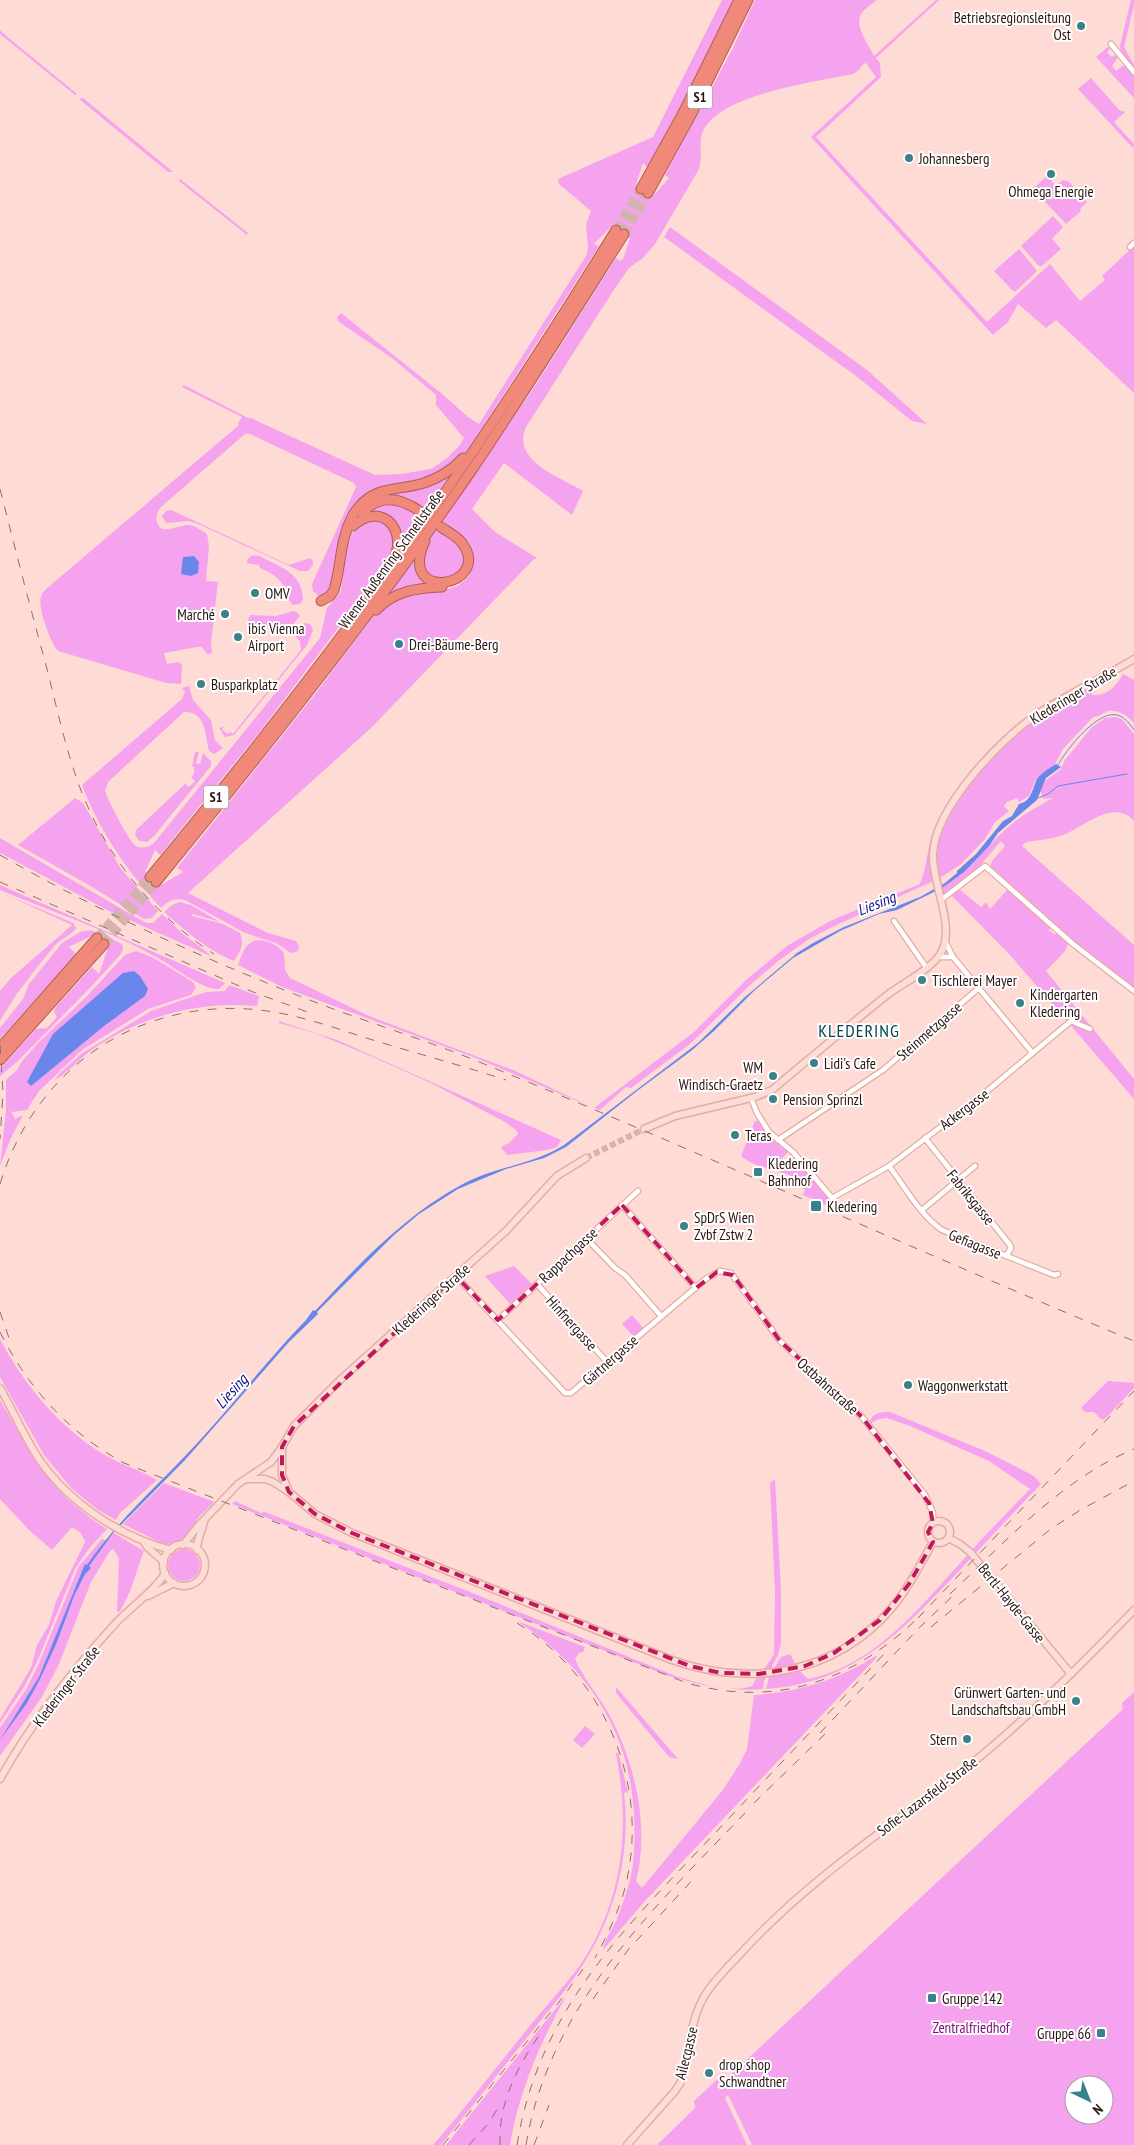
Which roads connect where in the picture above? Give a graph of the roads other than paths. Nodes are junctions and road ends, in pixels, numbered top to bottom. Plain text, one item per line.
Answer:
1 (739, 0) edge
2 (748, 0) edge
3 (1111, 44) dead end
4 (1134, 72) edge
5 (479, 442) junction
6 (467, 477) junction
7 (421, 511) dead end
8 (352, 525) junction
9 (392, 567) junction
10 (323, 605) dead end
11 (362, 622) junction
12 (1134, 658) edge
13 (941, 898) junction
14 (894, 921) dead end
15 (945, 941) junction
16 (939, 957) junction
17 (953, 957) junction
18 (926, 967) junction
19 (979, 988) junction
20 (1134, 991) edge
21 (1090, 1029) dead end
22 (0, 1048) edge
23 (1032, 1054) junction
24 (0, 1060) edge
25 (751, 1098) junction
26 (644, 1129) tunnel mouth
27 (925, 1138) junction
28 (778, 1140) junction
29 (586, 1158) tunnel mouth
30 (889, 1166) junction
31 (975, 1166) dead end
32 (958, 1181) junction
33 (638, 1191) dead end
34 (622, 1205) junction
35 (922, 1210) junction
36 (586, 1238) junction
37 (1006, 1256) junction
38 (1058, 1274) dead end
39 (456, 1276) junction
40 (707, 1278) joint
41 (537, 1284) junction
42 (696, 1288) junction
43 (661, 1316) junction
44 (498, 1320) junction
45 (607, 1362) junction
46 (0, 1388) edge
47 (282, 1447) junction
48 (271, 1462) junction
49 (264, 1467) junction
50 (282, 1472) junction
51 (248, 1479) junction
52 (265, 1479) junction
53 (273, 1482) junction
54 (290, 1492) junction
55 (205, 1519) junction
56 (933, 1523) junction
57 (948, 1538) junction
58 (144, 1542) junction
59 (933, 1542) junction
60 (184, 1545) junction
61 (170, 1550) junction
62 (197, 1550) junction
63 (164, 1562) junction
64 (165, 1573) junction
65 (174, 1583) junction
66 (141, 1600) junction
67 (1134, 1610) edge
68 (1071, 1674) junction
69 (0, 1779) edge
70 (717, 1980) joint
71 (627, 2145) edge

1 - 2 highway, S1
3 - 4 street
5 - 6 highway, Wiener Außenring Schnellstraße / S1
5 - 8 highway
5 - 9 highway, Wiener Außenring Schnellstraße / S1
6 - 11 highway, Wiener Außenring Schnellstraße / S1
6 - 11 highway
7 - 8 highway
8 - 9 highway
8 - 10 highway
9 - 11 highway, Wiener Außenring Schnellstraße / S1
12 - 13 street, Klederinger Straße
13 - 15 street, Klederinger Straße
13 - 20 street
14 - 18 street
15 - 16 street, Klederinger Straße
15 - 17 street
16 - 17 street
16 - 18 street
17 - 19 street
18 - 25 street
19 - 23 street
19 - 28 street, Steinmetzgasse
21 - 23 street, Ackergasse
22 - 24 highway
23 - 27 street, Ackergasse
25 - 26 street
25 - 28 street
27 - 30 street, Ackergasse
27 - 32 street, Fabriksgasse
28 - 30 street, Ackergasse
29 - 39 street, Klederinger Straße
30 - 35 street, Gefiagasse
31 - 32 street
32 - 35 street
32 - 37 street, Fabriksgasse
33 - 34 street, Rappachgasse
34 - 36 street, Rappachgasse
34 - 42 street
35 - 37 street, Gefiagasse
36 - 41 street, Rappachgasse
36 - 43 street
37 - 38 street, Gefiagasse
39 - 44 street, Gärtnergasse
39 - 47 street, Klederinger Straße
40 - 42 street, Gärtnergasse
40 - 56 street, Ostbahnstraße
41 - 44 street, Rappachgasse
41 - 45 street, Hinfnergasse
42 - 43 street, Gärtnergasse
43 - 45 street, Gärtnergasse
44 - 45 street, Gärtnergasse
46 - 58 street
47 - 48 street, Klederinger Straße
47 - 50 street
48 - 49 street
48 - 50 street
49 - 51 street
49 - 52 street
50 - 53 street
50 - 54 street
51 - 52 street
51 - 55 street
52 - 53 street
53 - 54 street
54 - 59 street
55 - 60 street
55 - 62 street
56 - 57 street
56 - 59 street
57 - 59 street
57 - 68 street, Bertl-Hayde-Gasse
58 - 61 street
58 - 63 street
60 - 61 street
60 - 62 street
61 - 63 street
62 - 65 street
63 - 64 street
64 - 65 street
64 - 66 street, Klederinger Straße
65 - 66 street, Klederinger Straße
66 - 69 street, Klederinger Straße
67 - 68 street, Sofie-Lazarsfeld-Straße
68 - 70 street, Sofie-Lazarsfeld-Straße
70 - 71 street, Ailecgasse

